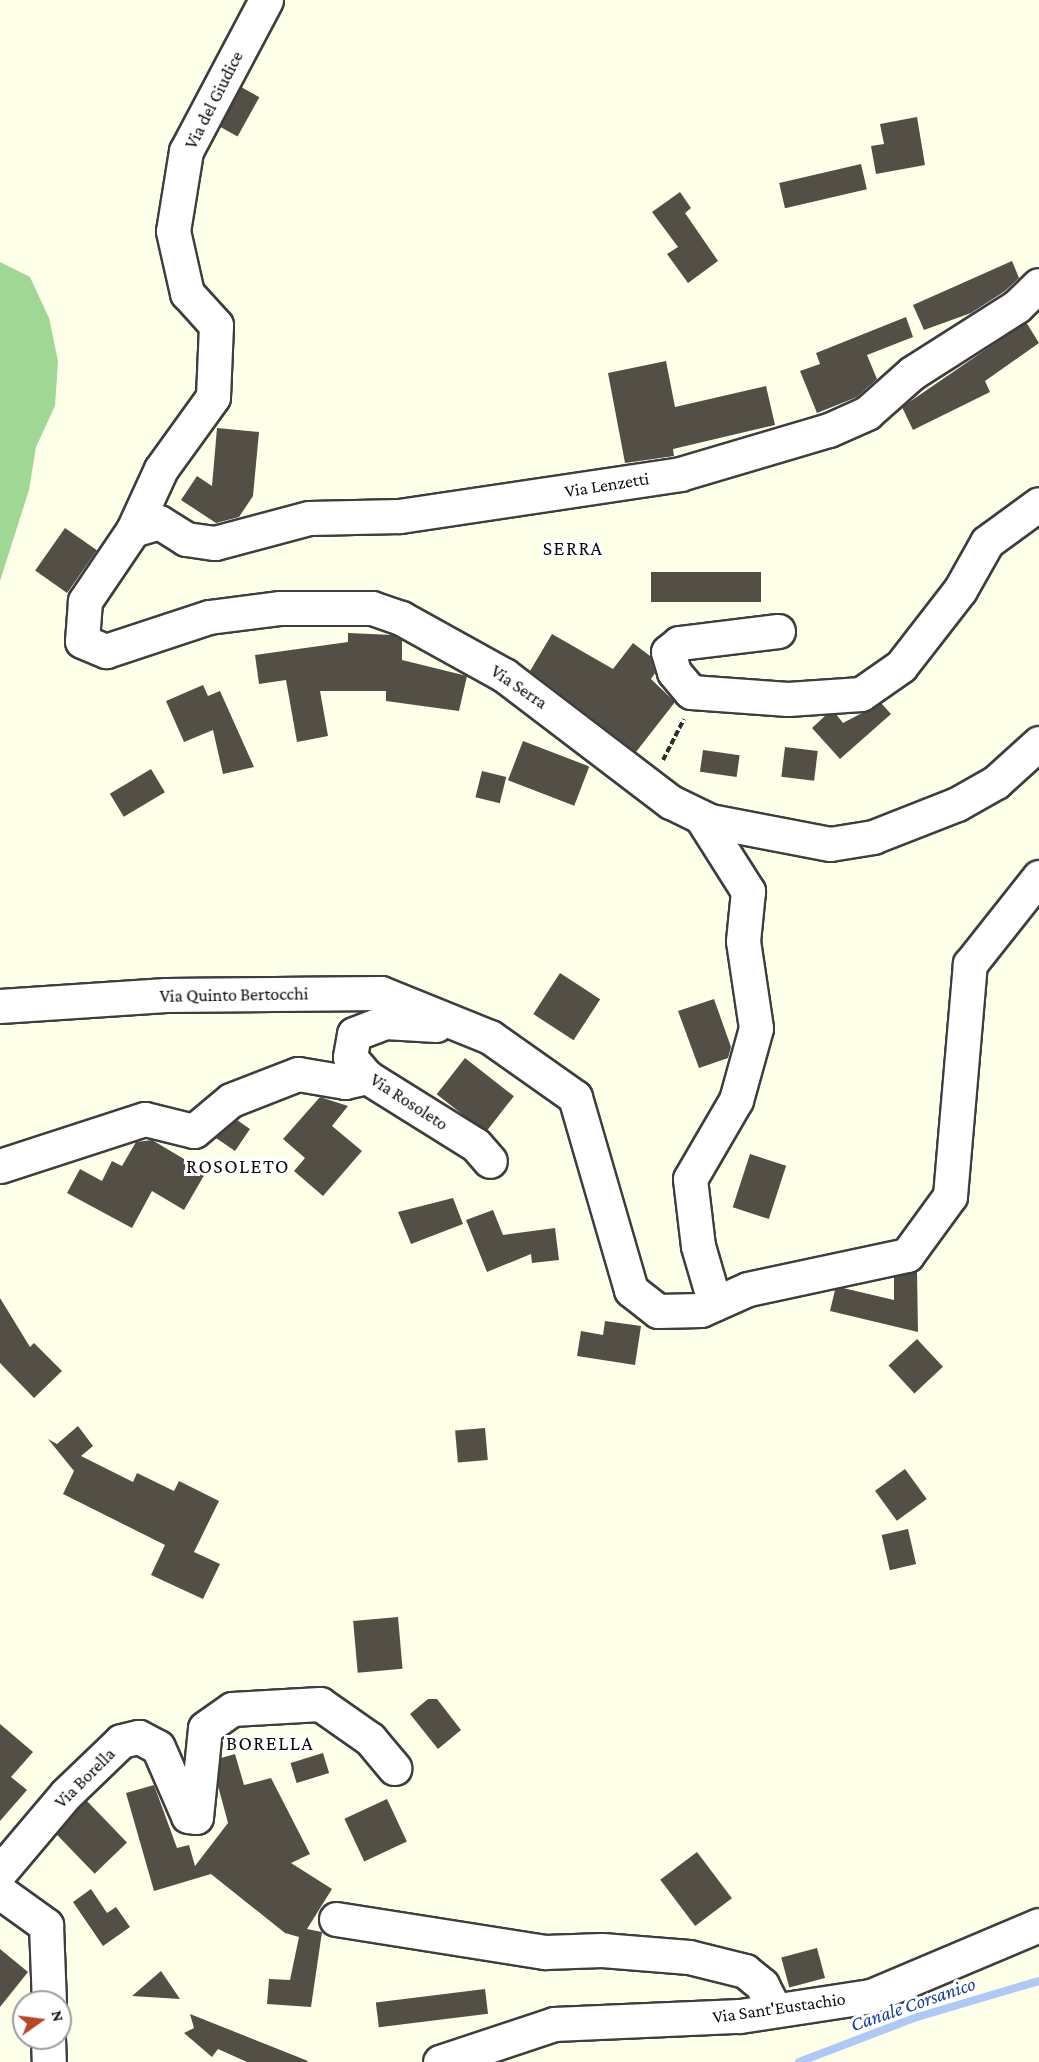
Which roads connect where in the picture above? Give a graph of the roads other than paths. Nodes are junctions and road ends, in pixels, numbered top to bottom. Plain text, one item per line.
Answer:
1 (266, 0) edge
2 (1039, 285) edge
3 (1039, 504) edge
4 (133, 530) junction
5 (778, 631) dead end
6 (1039, 744) edge
7 (701, 817) junction
8 (1039, 877) edge
9 (0, 1006) edge
10 (462, 1026) junction
11 (367, 1077) junction
12 (490, 1161) dead end
13 (0, 1166) edge
14 (715, 1304) junction
15 (394, 1768) dead end
16 (0, 1872) edge
17 (0, 1892) edge
18 (336, 1919) dead end
19 (1039, 1925) edge
20 (48, 1990) edge
21 (775, 2010) junction
22 (440, 2062) edge

1 - 4 street, Via del Giudice
2 - 4 street, Via Lenzetti
3 - 5 street
4 - 7 street, Via Serra
6 - 7 street, Via Serra
7 - 14 street
8 - 14 street, Via Quinto Bertocchi
9 - 10 street, Via Quinto Bertocchi
10 - 11 street, Via Rosoleto
10 - 14 street, Via Quinto Bertocchi
11 - 12 street, Via Rosoleto
11 - 13 street
15 - 16 street, Via Borella
17 - 20 street
18 - 21 street
19 - 21 street, Via Sant'Eustachio
21 - 22 street, Via Sant'Eustachio

